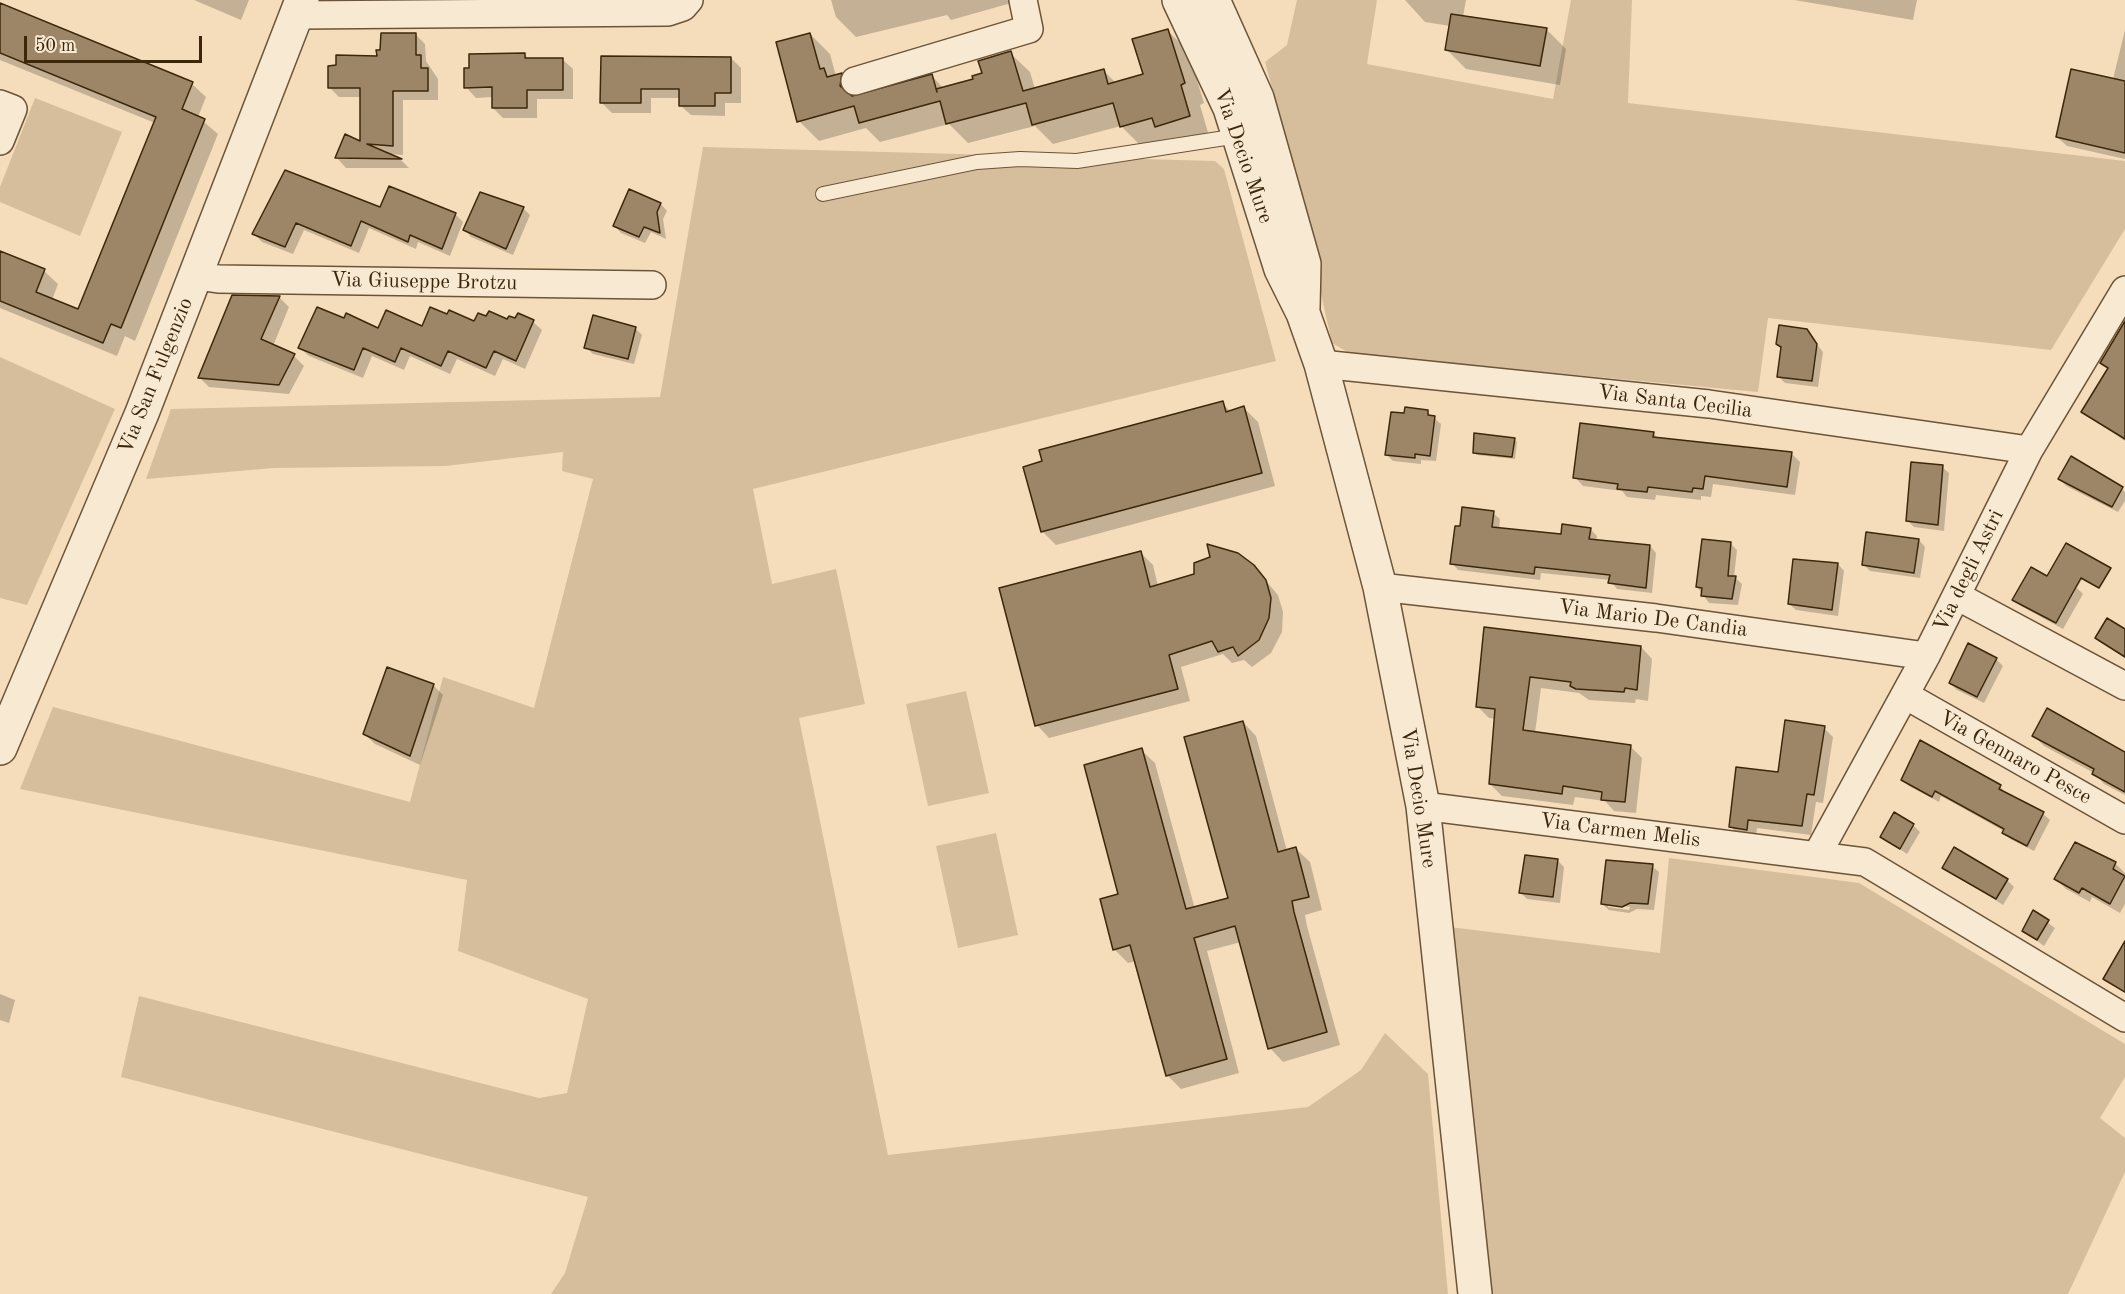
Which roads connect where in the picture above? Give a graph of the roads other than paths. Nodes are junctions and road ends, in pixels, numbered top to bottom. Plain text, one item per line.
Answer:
1 (689, 0) edge
2 (1023, 0) edge
3 (1179, 0) edge
4 (1213, 0) edge
5 (300, 7) edge
6 (855, 81) dead end
7 (0, 104) edge
8 (1239, 136) junction
9 (0, 141) edge
10 (823, 194) dead end
11 (196, 276) junction
12 (652, 285) dead end
13 (2125, 290) edge
14 (1303, 313) junction
15 (1321, 364) junction
16 (2029, 450) junction
17 (1380, 587) junction
18 (1957, 596) junction
19 (1926, 656) junction
20 (2125, 686) edge
21 (1905, 695) junction
22 (0, 747) edge
23 (1423, 806) junction
24 (2125, 820) edge
25 (1817, 855) junction
26 (2125, 1018) edge
27 (1475, 1294) edge

1 - 5 street
2 - 6 street
3 - 8 street, Via Decio Mure
4 - 14 street, Via Decio Mure
5 - 11 street, Via San Fulgenzio
7 - 9 street
8 - 10 lane
8 - 14 street, Via Decio Mure
11 - 12 street, Via Giuseppe Brotzu
11 - 22 street, Via San Fulgenzio
13 - 16 street, Via degli Astri
14 - 15 street, Via Decio Mure
15 - 16 street, Via Santa Cecilia
15 - 17 street, Via Decio Mure
16 - 18 street, Via degli Astri
17 - 19 street, Via Mario De Candia
17 - 23 street, Via Decio Mure
18 - 19 street, Via degli Astri
18 - 20 street
19 - 21 street, Via degli Astri
21 - 24 street, Via Gennaro Pesce
21 - 25 street, Via degli Astri
23 - 25 street, Via Carmen Melis
23 - 27 street, Via Decio Mure
25 - 26 street, Via Carmen Melis

